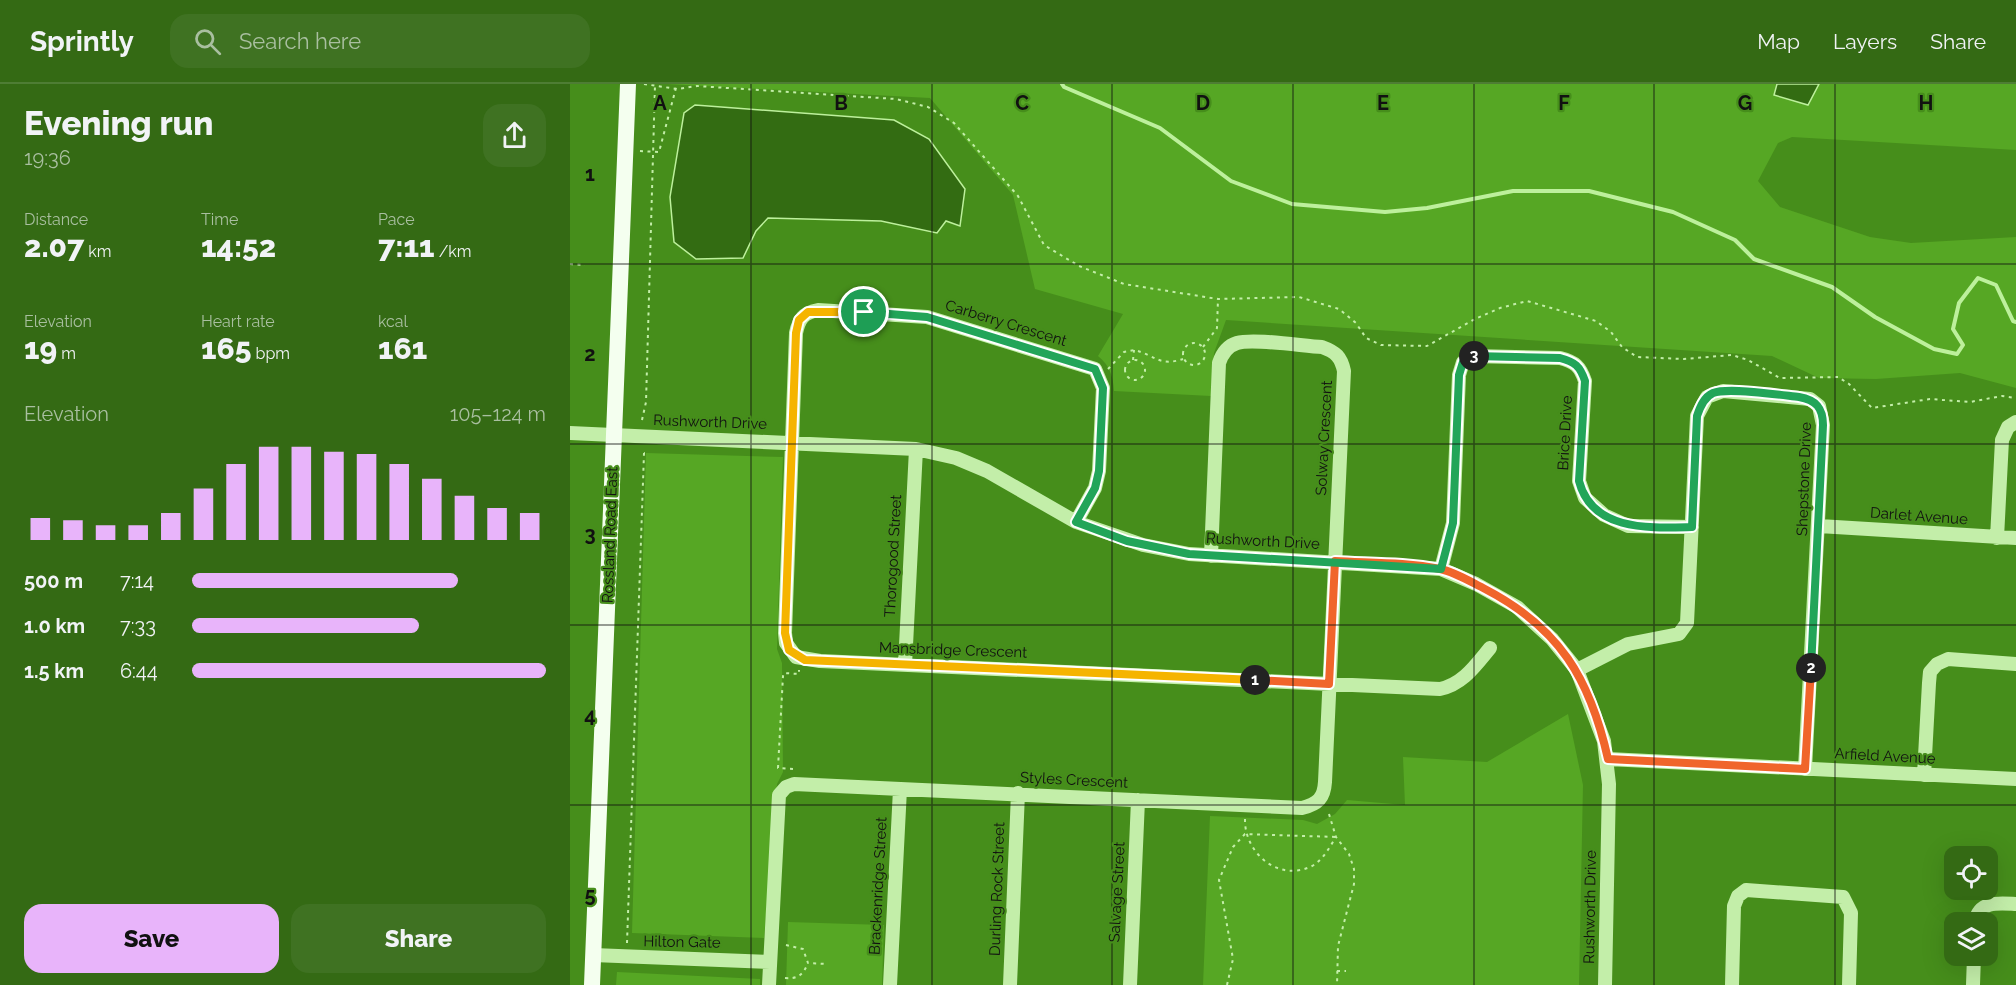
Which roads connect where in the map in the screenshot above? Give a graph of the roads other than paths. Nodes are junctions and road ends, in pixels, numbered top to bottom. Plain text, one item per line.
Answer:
1 (628, 84) edge
2 (2016, 422) edge
3 (570, 433) edge
4 (614, 435) junction
5 (793, 441) junction
6 (916, 448) junction
7 (1076, 522) junction
8 (1819, 526) junction
9 (1692, 527) junction
10 (1997, 538) junction
11 (2016, 538) edge
12 (1211, 556) junction
13 (1335, 561) junction
14 (1441, 569) junction
15 (1490, 648) dead end
16 (2016, 664) edge
17 (905, 665) junction
18 (1577, 670) junction
19 (1329, 684) junction
20 (1608, 759) junction
21 (1805, 769) junction
22 (1924, 775) junction
23 (2016, 779) edge
24 (900, 789) junction
25 (1018, 793) junction
26 (1138, 800) junction
27 (2016, 903) edge
28 (1979, 912) edge
29 (593, 955) junction
30 (770, 962) junction
31 (1974, 966) edge
32 (591, 985) edge
33 (770, 985) edge
34 (890, 985) edge
35 (1010, 985) edge
36 (1130, 985) edge
37 (1605, 985) edge
38 (1732, 985) edge
39 (1849, 985) edge
40 (1973, 985) edge

1 - 4 main road, Rossland Road East
2 - 10 street
3 - 4 street, Rushworth Drive
4 - 5 street, Rushworth Drive
4 - 29 main road, Rossland Road East
5 - 6 street, Rushworth Drive
5 - 7 street, Carberry Crescent
5 - 17 street, Mansbridge Crescent
6 - 7 street, Rushworth Drive
6 - 17 street, Thorogood Street
7 - 12 street, Rushworth Drive
8 - 9 street, Shepstone Drive
8 - 10 street, Darlet Avenue
8 - 21 street, Shepstone Drive
9 - 14 street, Brice Drive
9 - 18 street, Shepstone Drive
10 - 11 street, Darlet Avenue
12 - 13 street, Rushworth Drive
12 - 13 street, Solway Crescent
13 - 14 street, Rushworth Drive
13 - 19 street, Styles Crescent
14 - 18 street, Rushworth Drive
15 - 19 street, Mansbridge Crescent
16 - 22 street
17 - 19 street, Mansbridge Crescent
18 - 20 street, Rushworth Drive
19 - 26 street, Styles Crescent
20 - 21 street, Arfield Avenue
20 - 37 street, Rushworth Drive
21 - 22 street, Arfield Avenue
22 - 23 street, Arfield Avenue
24 - 25 street, Styles Crescent
24 - 30 street, Styles Crescent
24 - 34 street, Brackenridge Street
25 - 26 street, Styles Crescent
25 - 35 street, Durling Rock Street
26 - 36 street, Salvage Street
27 - 28 street
29 - 30 street, Hilton Gate
29 - 32 main road, Rossland Road East
30 - 33 street, Styles Crescent
31 - 40 street
38 - 39 street

